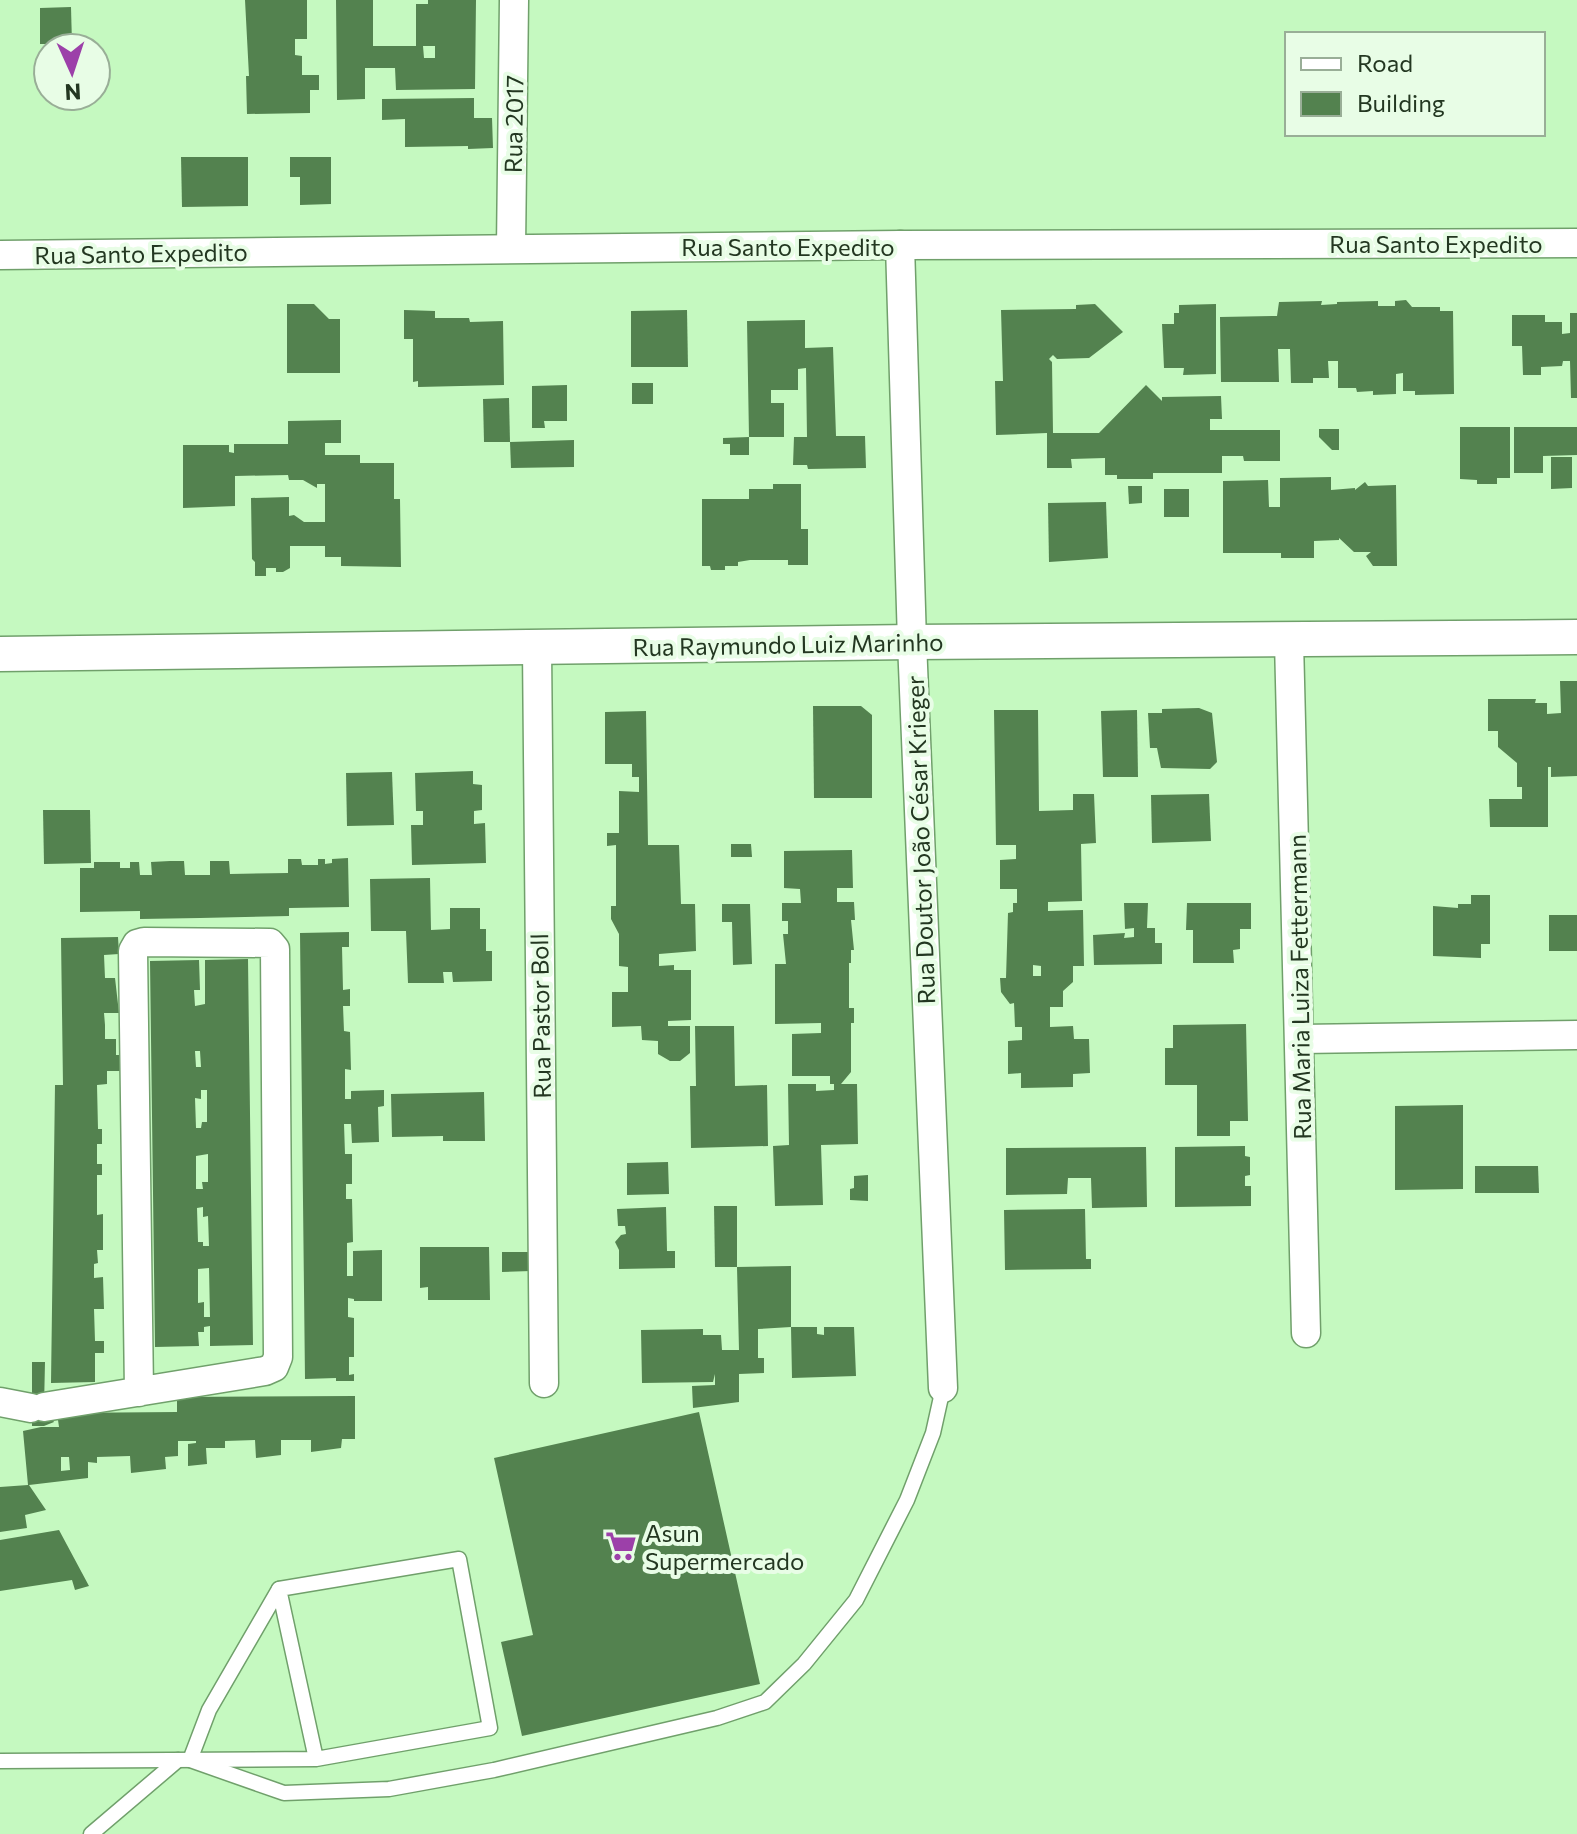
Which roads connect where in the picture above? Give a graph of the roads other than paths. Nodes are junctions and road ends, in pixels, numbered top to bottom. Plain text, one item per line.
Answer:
1 (514, 0) edge
2 (1577, 243) edge
3 (900, 245) junction
4 (511, 248) junction
5 (0, 255) edge
6 (1577, 637) edge
7 (1289, 641) junction
8 (912, 642) junction
9 (537, 648) junction
10 (0, 654) edge
11 (1577, 1035) edge
12 (1301, 1039) junction
13 (1306, 1333) dead end
14 (544, 1383) dead end
15 (943, 1388) joint
16 (139, 1392) junction
17 (0, 1402) edge
18 (279, 1589) junction
19 (316, 1759) junction
20 (184, 1760) junction
21 (0, 1761) edge
22 (91, 1834) edge

1 - 4 street, Rua 2017
2 - 3 street, Rua Santo Expedito
3 - 4 street, Rua Santo Expedito
3 - 8 street, Rua Doutor João César Krieger
4 - 5 street, Rua Santo Expedito
6 - 7 street, Rua Raymundo Luiz Marinho
7 - 8 street, Rua Raymundo Luiz Marinho
7 - 12 street, Rua Maria Luiza Fettermann
8 - 9 street, Rua Raymundo Luiz Marinho
8 - 15 street, Rua Doutor João César Krieger
9 - 10 street, Rua Raymundo Luiz Marinho
9 - 14 street, Rua Pastor Boll
11 - 12 street
12 - 13 street, Rua Maria Luiza Fettermann
15 - 20 lane
16 - 16 street
16 - 17 street
18 - 19 lane
18 - 19 lane
18 - 20 lane
19 - 20 lane
20 - 21 lane
20 - 22 lane

